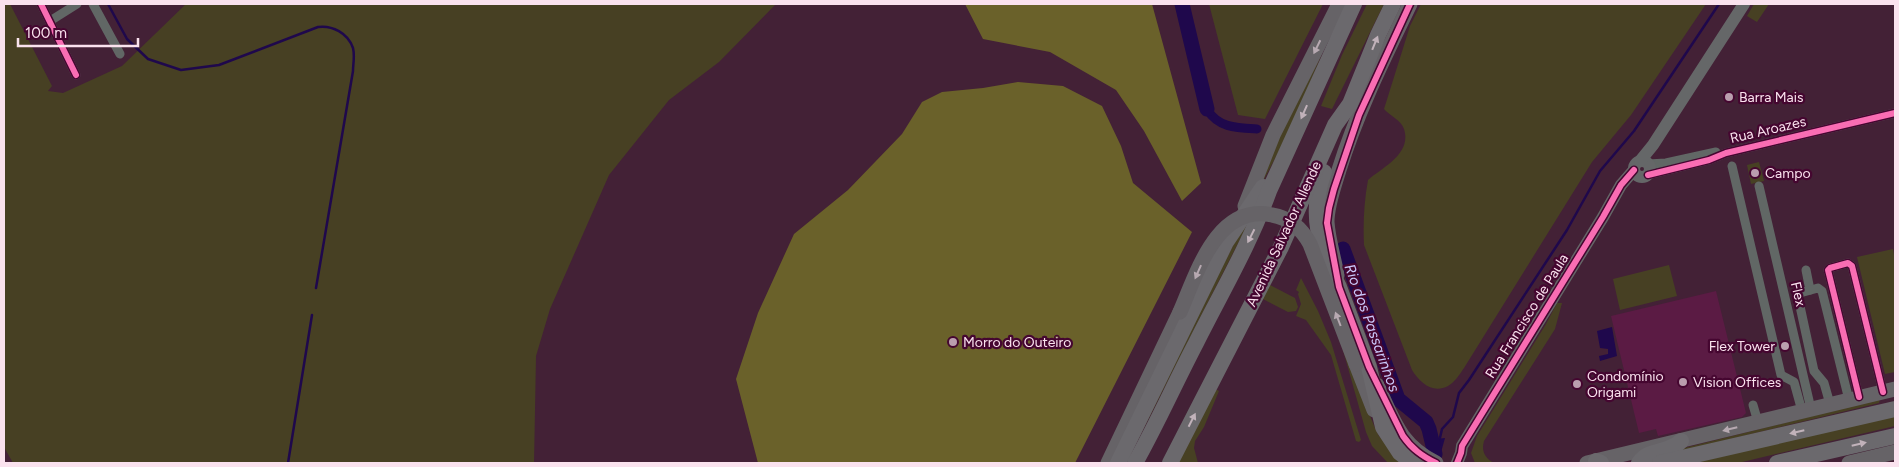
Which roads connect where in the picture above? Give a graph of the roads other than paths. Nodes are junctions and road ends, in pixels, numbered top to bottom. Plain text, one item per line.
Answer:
1 (41, 4) edge
2 (77, 4) edge
3 (94, 4) edge
4 (1339, 4) edge
5 (1354, 4) edge
6 (1393, 4) edge
7 (1410, 4) edge
8 (1744, 4) edge
9 (50, 21) junction
10 (120, 54) dead end
11 (76, 75) dead end
12 (1350, 104) junction
13 (1895, 113) edge
14 (1290, 143) junction
15 (1732, 166) dead end
16 (1642, 169) junction
17 (1758, 186) dead end
18 (1238, 225) junction
19 (1806, 270) dead end
20 (1339, 286) junction
21 (1810, 290) junction
22 (1362, 366) junction
23 (1891, 393) edge
24 (1854, 398) junction
25 (1830, 404) junction
26 (1753, 405) dead end
27 (1895, 409) edge
28 (1807, 410) junction
29 (1758, 422) junction
30 (1833, 424) junction
31 (1895, 436) edge
32 (1681, 442) junction
33 (1895, 452) edge
34 (1417, 460) edge
35 (1461, 460) edge
36 (1108, 463) edge
37 (1118, 463) edge
38 (1135, 463) edge
39 (1170, 463) edge
40 (1436, 463) edge
41 (1595, 463) edge
42 (1639, 463) edge
43 (1660, 463) edge
44 (1777, 463) edge
45 (1849, 463) edge

1 - 9 street
2 - 9 street
3 - 10 street
4 -> 18 main road, Avenida Salvador Allende
5 -> 14 highway, Avenida Salvador Allende
12 -> 6 highway, Avenida Salvador Allende
7 - 20 main road, Avenida Salvador Allende
8 - 16 street, Rua Francisco de Paula
9 - 11 street
12 - 20 highway
39 -> 12 highway, Avenida Salvador Allende
13 - 16 street, Rua Aroazes
14 - 18 highway, Avenida Salvador Allende
14 -> 38 highway, Avenida Salvador Allende
15 - 28 street
16 - 35 street, Rua Francisco de Paula
17 - 28 street, Flex
18 - 37 highway, Avenida Salvador Allende
19 - 21 street
20 - 22 highway, Avenida Salvador Allende
21 - 24 street
21 - 25 street
22 - 34 main road, Avenida Salvador Allende
22 - 34 highway
22 -> 36 main road, bridge
23 - 24 main road
23 - 24 street
23 - 30 highway
24 - 25 main road
25 - 28 main road
26 - 29 street
27 - 30 highway
28 - 29 main road
29 -> 32 main road
30 -> 43 highway
44 -> 31 highway
32 - 41 main road
32 - 42 highway
33 - 45 main road
34 - 40 main road, Avenida Salvador Allende

